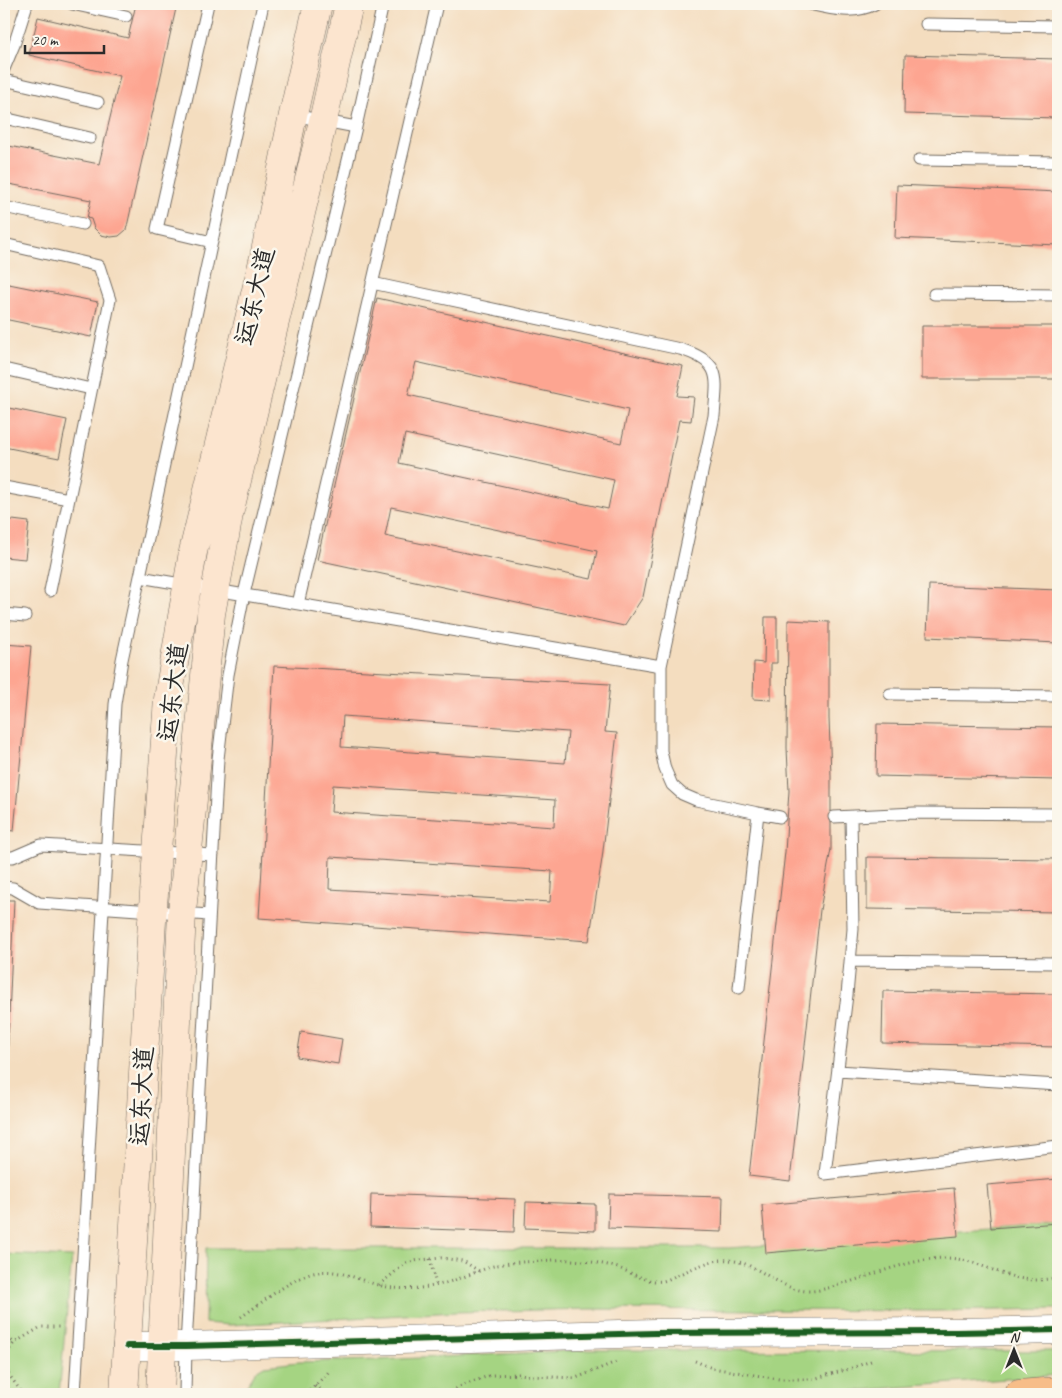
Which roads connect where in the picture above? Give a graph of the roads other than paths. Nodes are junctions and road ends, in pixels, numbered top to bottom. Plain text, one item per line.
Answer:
1 (27, 4) edge
2 (72, 4) edge
3 (208, 4) edge
4 (262, 4) edge
5 (318, 4) edge
6 (349, 4) edge
7 (383, 4) edge
8 (437, 4) edge
9 (809, 4) edge
10 (875, 4) edge
11 (126, 16) dead end
12 (926, 24) dead end
13 (1058, 26) edge
14 (4, 69) edge
15 (4, 80) edge
16 (98, 102) dead end
17 (293, 115) junction
18 (4, 118) edge
19 (323, 121) junction
20 (356, 128) junction
21 (90, 138) dead end
22 (918, 160) dead end
23 (1058, 162) edge
24 (4, 207) edge
25 (83, 224) dead end
26 (212, 242) junction
27 (4, 244) edge
28 (372, 283) junction
29 (934, 294) dead end
30 (1058, 295) edge
31 (4, 369) edge
32 (92, 389) junction
33 (4, 487) edge
34 (69, 499) junction
35 (140, 577) junction
36 (188, 585) junction
37 (214, 590) junction
38 (50, 591) dead end
39 (244, 594) junction
40 (298, 604) junction
41 (4, 614) edge
42 (26, 616) dead end
43 (661, 666) junction
44 (890, 694) dead end
45 (1058, 696) edge
46 (758, 813) junction
47 (1058, 814) edge
48 (780, 817) dead end
49 (834, 817) dead end
50 (852, 817) junction
51 (106, 849) junction
52 (156, 852) junction
53 (200, 854) junction
54 (4, 857) edge
55 (4, 887) edge
56 (103, 908) junction
57 (153, 911) junction
58 (182, 912) junction
59 (210, 914) junction
60 (850, 961) junction
61 (1058, 963) edge
62 (739, 988) dead end
63 (838, 1071) junction
64 (1058, 1085) edge
65 (1058, 1146) edge
66 (1058, 1330) edge
67 (127, 1346) junction
68 (174, 1346) junction
69 (1058, 1390) edge
70 (75, 1394) edge
71 (124, 1394) edge
72 (160, 1394) edge
73 (184, 1394) edge
74 (1019, 1394) edge

1 - 14 lane
2 - 11 lane
3 - 26 lane
4 - 26 lane
5 - 17 main road, 运东大道
6 - 19 main road, 运东大道
7 - 20 lane
8 - 28 lane
9 - 10 lane
12 - 13 lane
15 - 16 lane
17 - 19 lane
17 - 36 main road, 运东大道
18 - 21 lane
19 - 20 lane
19 - 37 main road, 运东大道
20 - 39 lane
22 - 23 lane
24 - 25 lane
26 - 35 lane
27 - 32 lane
28 - 40 lane
28 - 43 lane
29 - 30 lane
31 - 32 lane
32 - 34 lane
33 - 34 lane
34 - 38 lane
35 - 36 lane
35 - 51 lane
36 - 37 lane
36 - 52 main road, 运东大道
37 - 39 lane
37 - 53 main road, 运东大道
39 - 40 lane
39 - 53 lane
40 - 43 lane
41 - 42 lane
43 - 46 lane
44 - 45 lane
46 - 48 lane
46 - 62 lane
47 - 50 lane
49 - 50 lane
50 - 60 lane
51 - 52 lane
51 - 54 lane
51 - 56 lane
52 - 53 lane
52 - 57 main road, 运东大道
53 - 58 main road, 运东大道
53 - 59 lane
55 - 56 lane
56 - 57 lane
56 - 70 lane
57 - 58 lane
57 - 67 main road, 运东大道
58 - 59 lane
58 - 68 main road, 运东大道
59 - 68 lane
60 - 61 lane
60 - 63 lane
63 - 64 lane
63 - 65 lane
66 - 68 street
67 - 68 street
67 - 71 main road, 运东大道
68 - 72 main road, 运东大道
68 - 73 lane
69 - 74 main road

